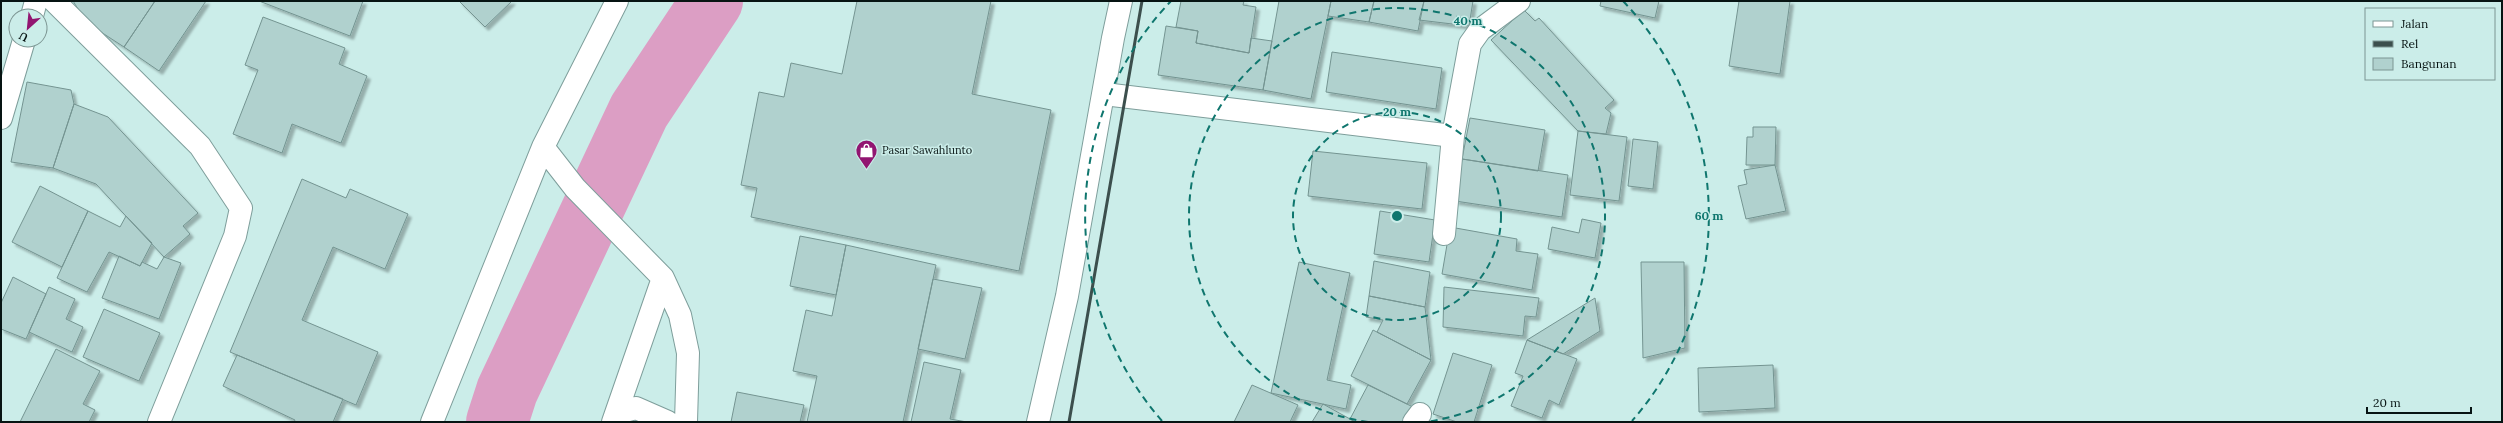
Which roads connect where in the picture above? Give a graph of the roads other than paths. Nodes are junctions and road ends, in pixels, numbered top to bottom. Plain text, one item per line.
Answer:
1 (54, 1) edge
2 (617, 1) edge
3 (1121, 1) edge
4 (1519, 1) edge
5 (22, 48) edge
6 (1104, 94) junction
7 (1, 118) edge
8 (1453, 136) junction
9 (542, 147) junction
10 (1444, 234) dead end
11 (656, 270) junction
12 (615, 417) edge
13 (159, 422) edge
14 (432, 422) edge
15 (668, 422) edge
16 (686, 422) edge
17 (1038, 422) edge

1 - 13 street
2 - 9 street
3 - 6 street
4 - 8 street
5 - 7 street
6 - 8 street
6 - 17 street
8 - 10 street
9 - 11 street
9 - 14 street
11 - 12 street
11 - 16 street
12 - 15 street

